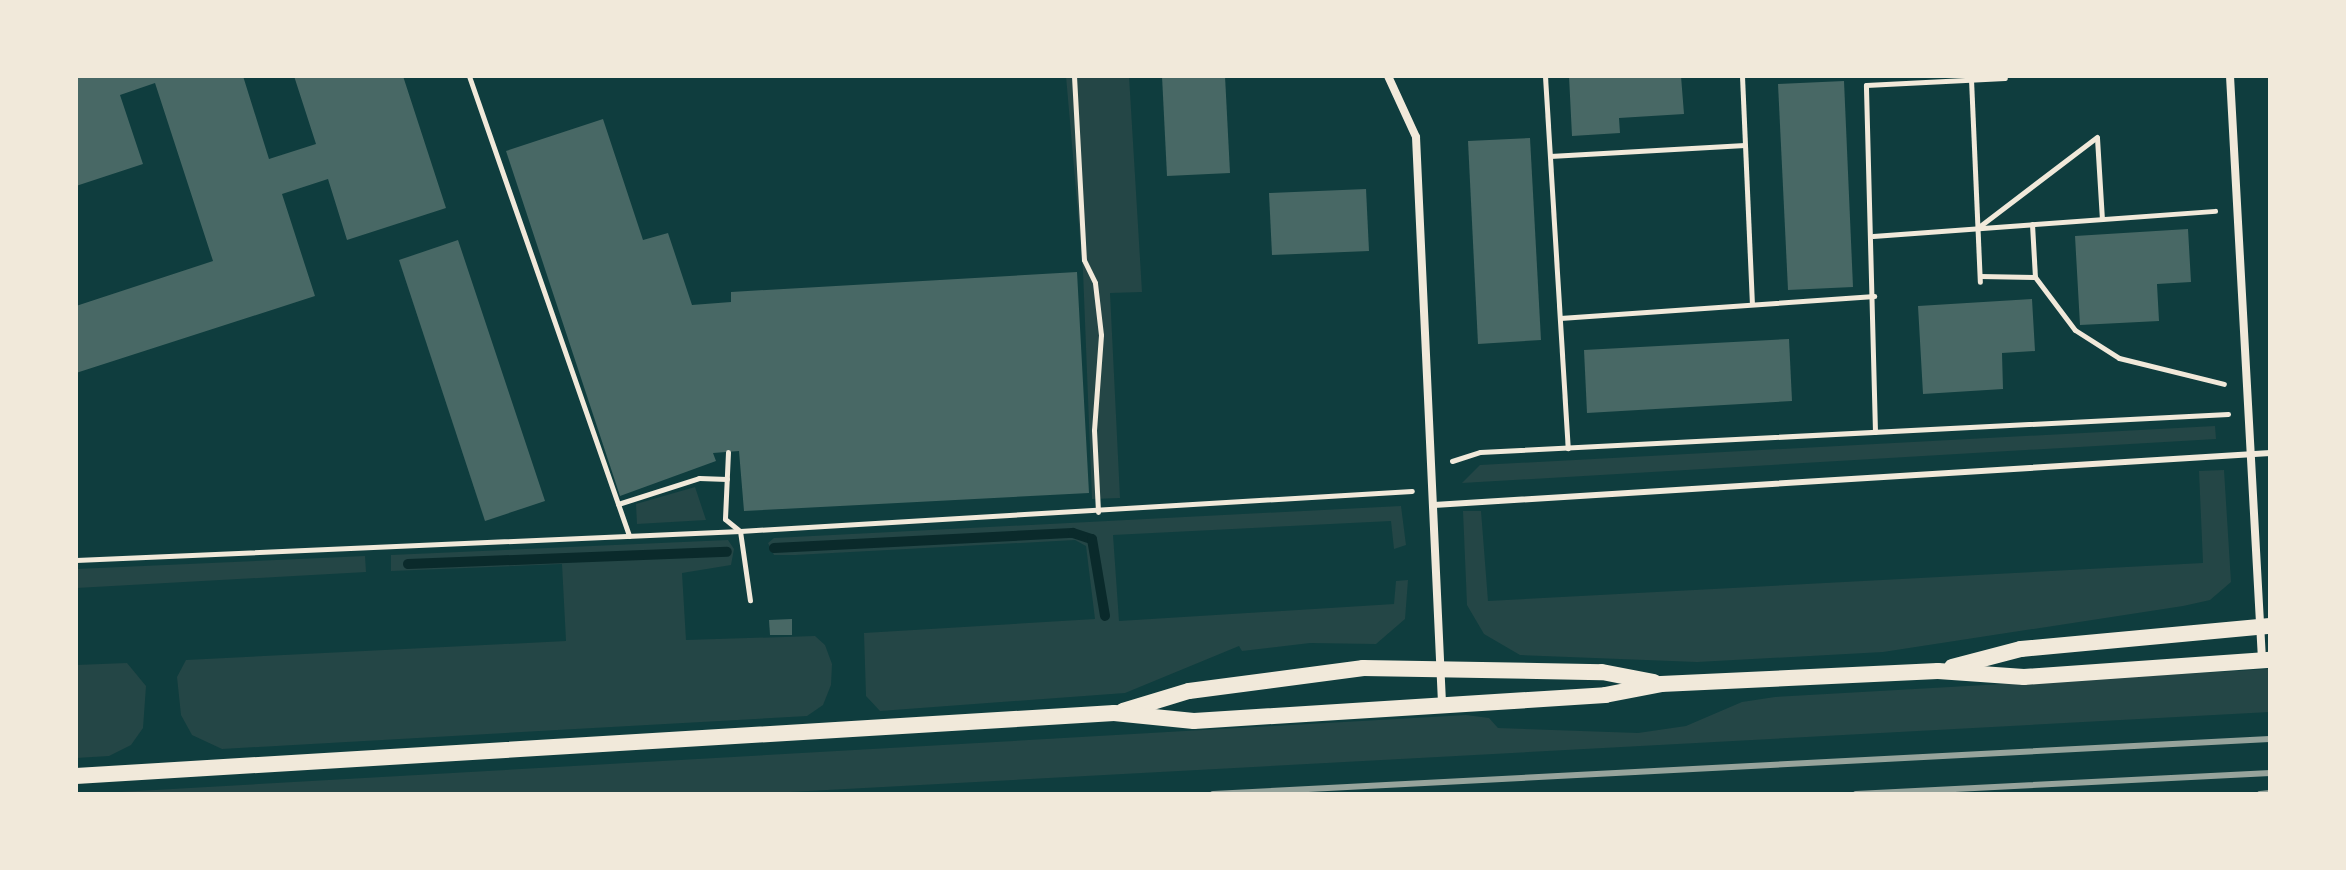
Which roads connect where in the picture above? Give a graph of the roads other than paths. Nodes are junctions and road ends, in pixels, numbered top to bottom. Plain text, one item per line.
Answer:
1 (1388, 76) edge
2 (2230, 76) edge
3 (2270, 453) edge
4 (2252, 454) junction
5 (1434, 505) junction
6 (2265, 626) edge
7 (2266, 661) edge
8 (1441, 668) junction
9 (1938, 671) junction
10 (1661, 684) junction
11 (1442, 703) junction
12 (1114, 713) junction
13 (76, 776) edge

1 - 5 street
2 - 4 street
3 - 4 lane
4 - 5 lane
4 - 6 street
5 - 8 street
6 - 7 street
6 - 9 main road
7 - 9 main road
8 - 10 main road
8 - 11 street
8 - 12 main road
9 - 10 main road
10 - 11 main road
11 - 12 main road
12 - 13 main road

